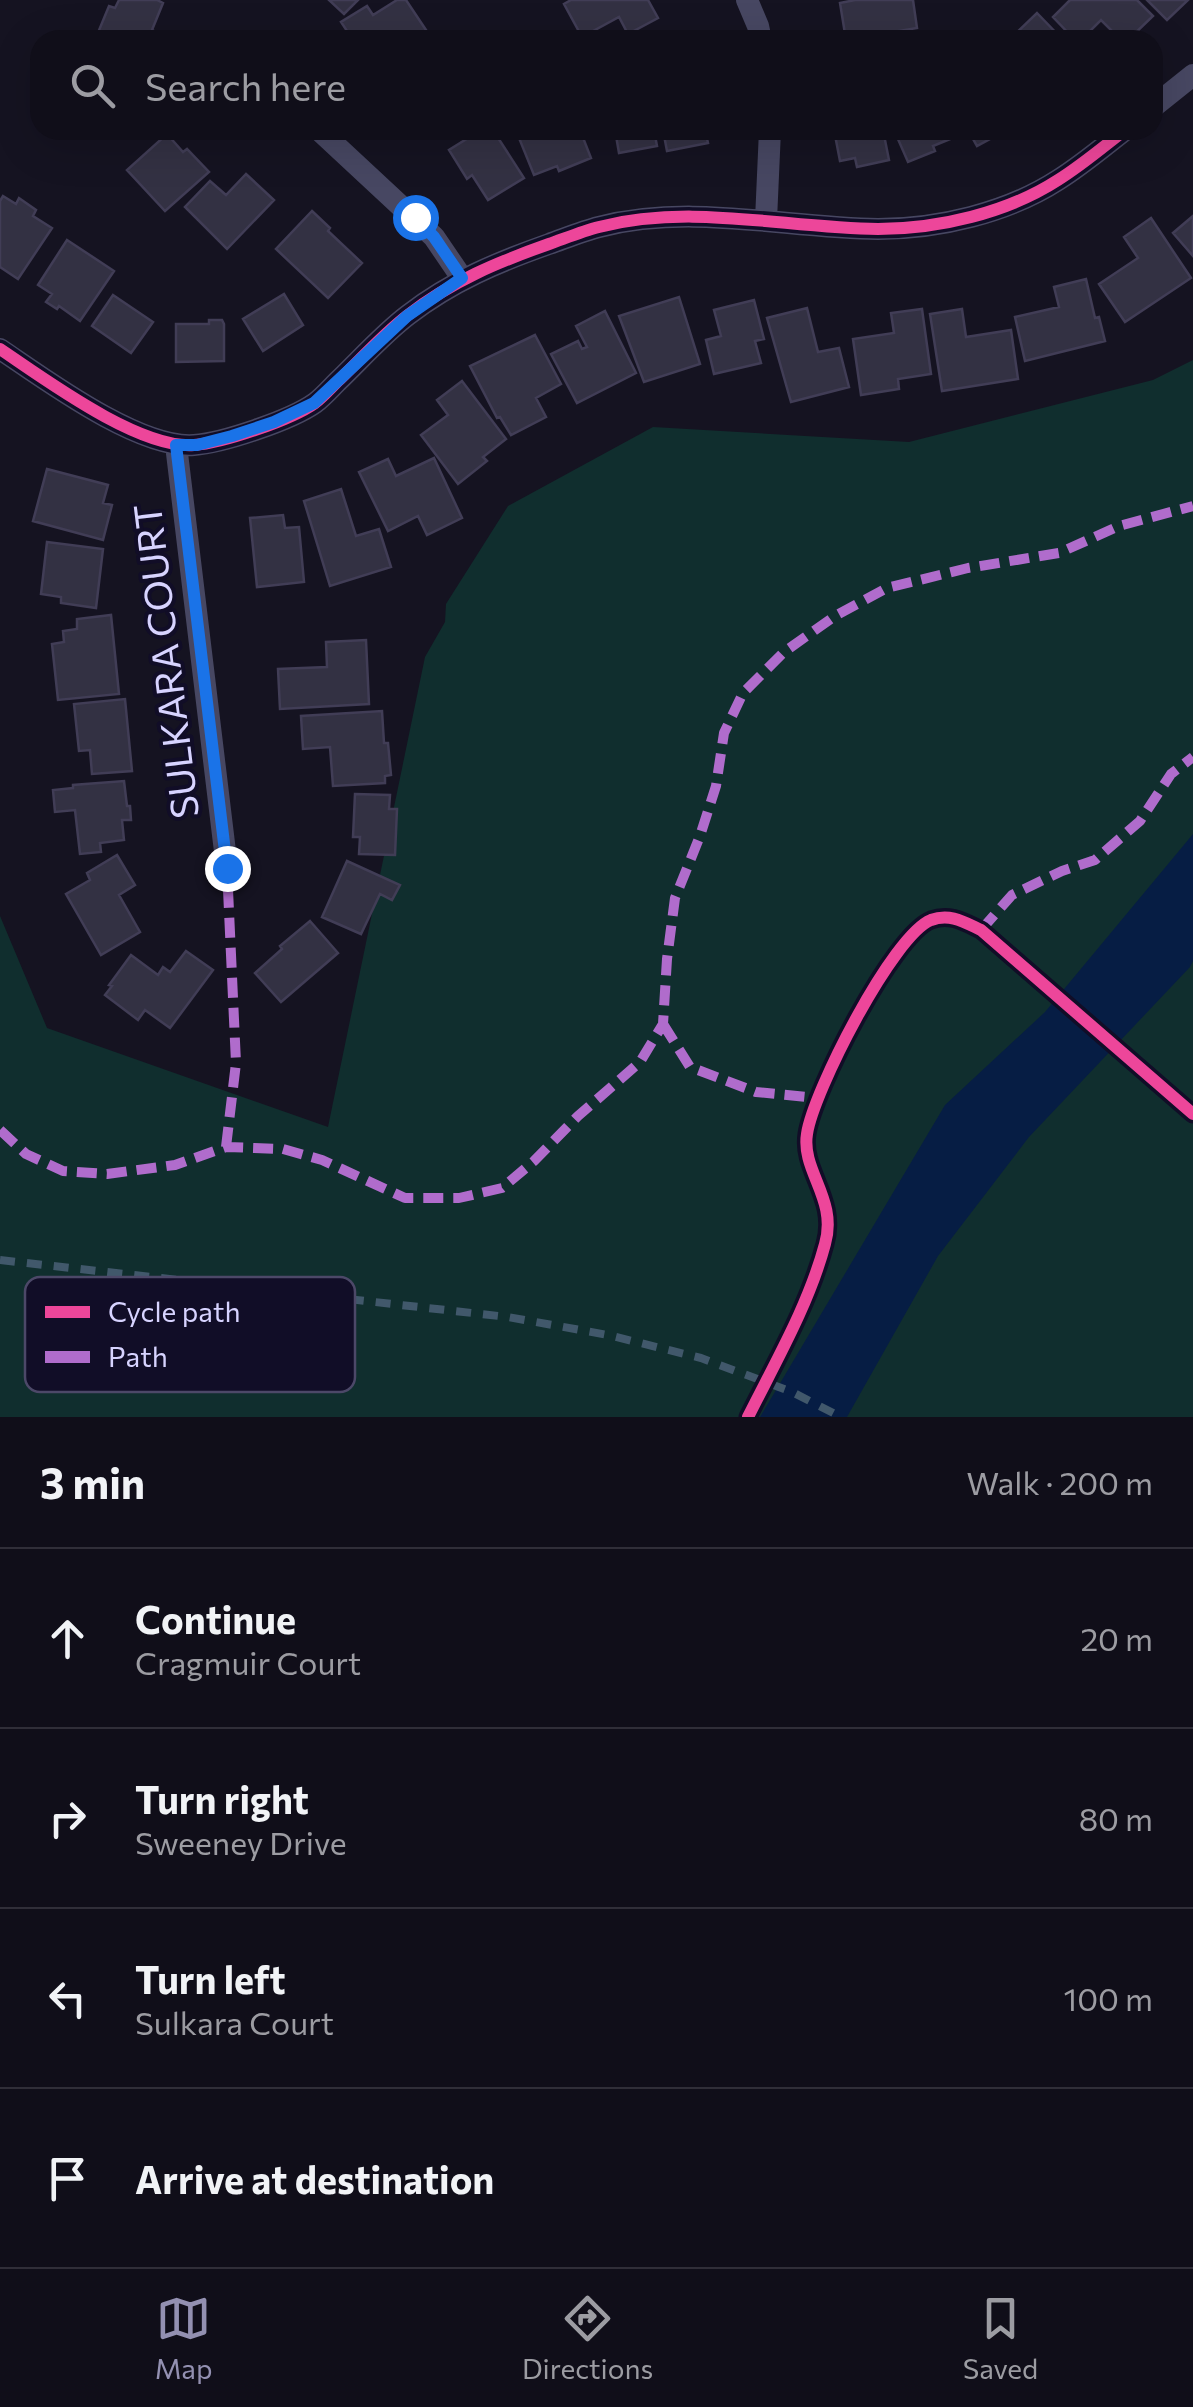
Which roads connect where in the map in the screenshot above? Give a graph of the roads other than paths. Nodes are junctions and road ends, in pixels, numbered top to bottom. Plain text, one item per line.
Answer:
1 (748, 0) edge
2 (759, 30) edge
3 (1193, 75) edge
4 (1163, 100) edge
5 (330, 140) edge
6 (770, 140) edge
7 (1112, 140) edge
8 (766, 220) junction
9 (462, 278) junction
10 (0, 350) edge
11 (176, 445) junction
12 (227, 868) dead end

1 - 2 street
3 - 4 street
5 - 9 street
6 - 8 street
7 - 8 street
8 - 9 street
9 - 11 street
10 - 11 street
11 - 12 street, SULKARA COURT

